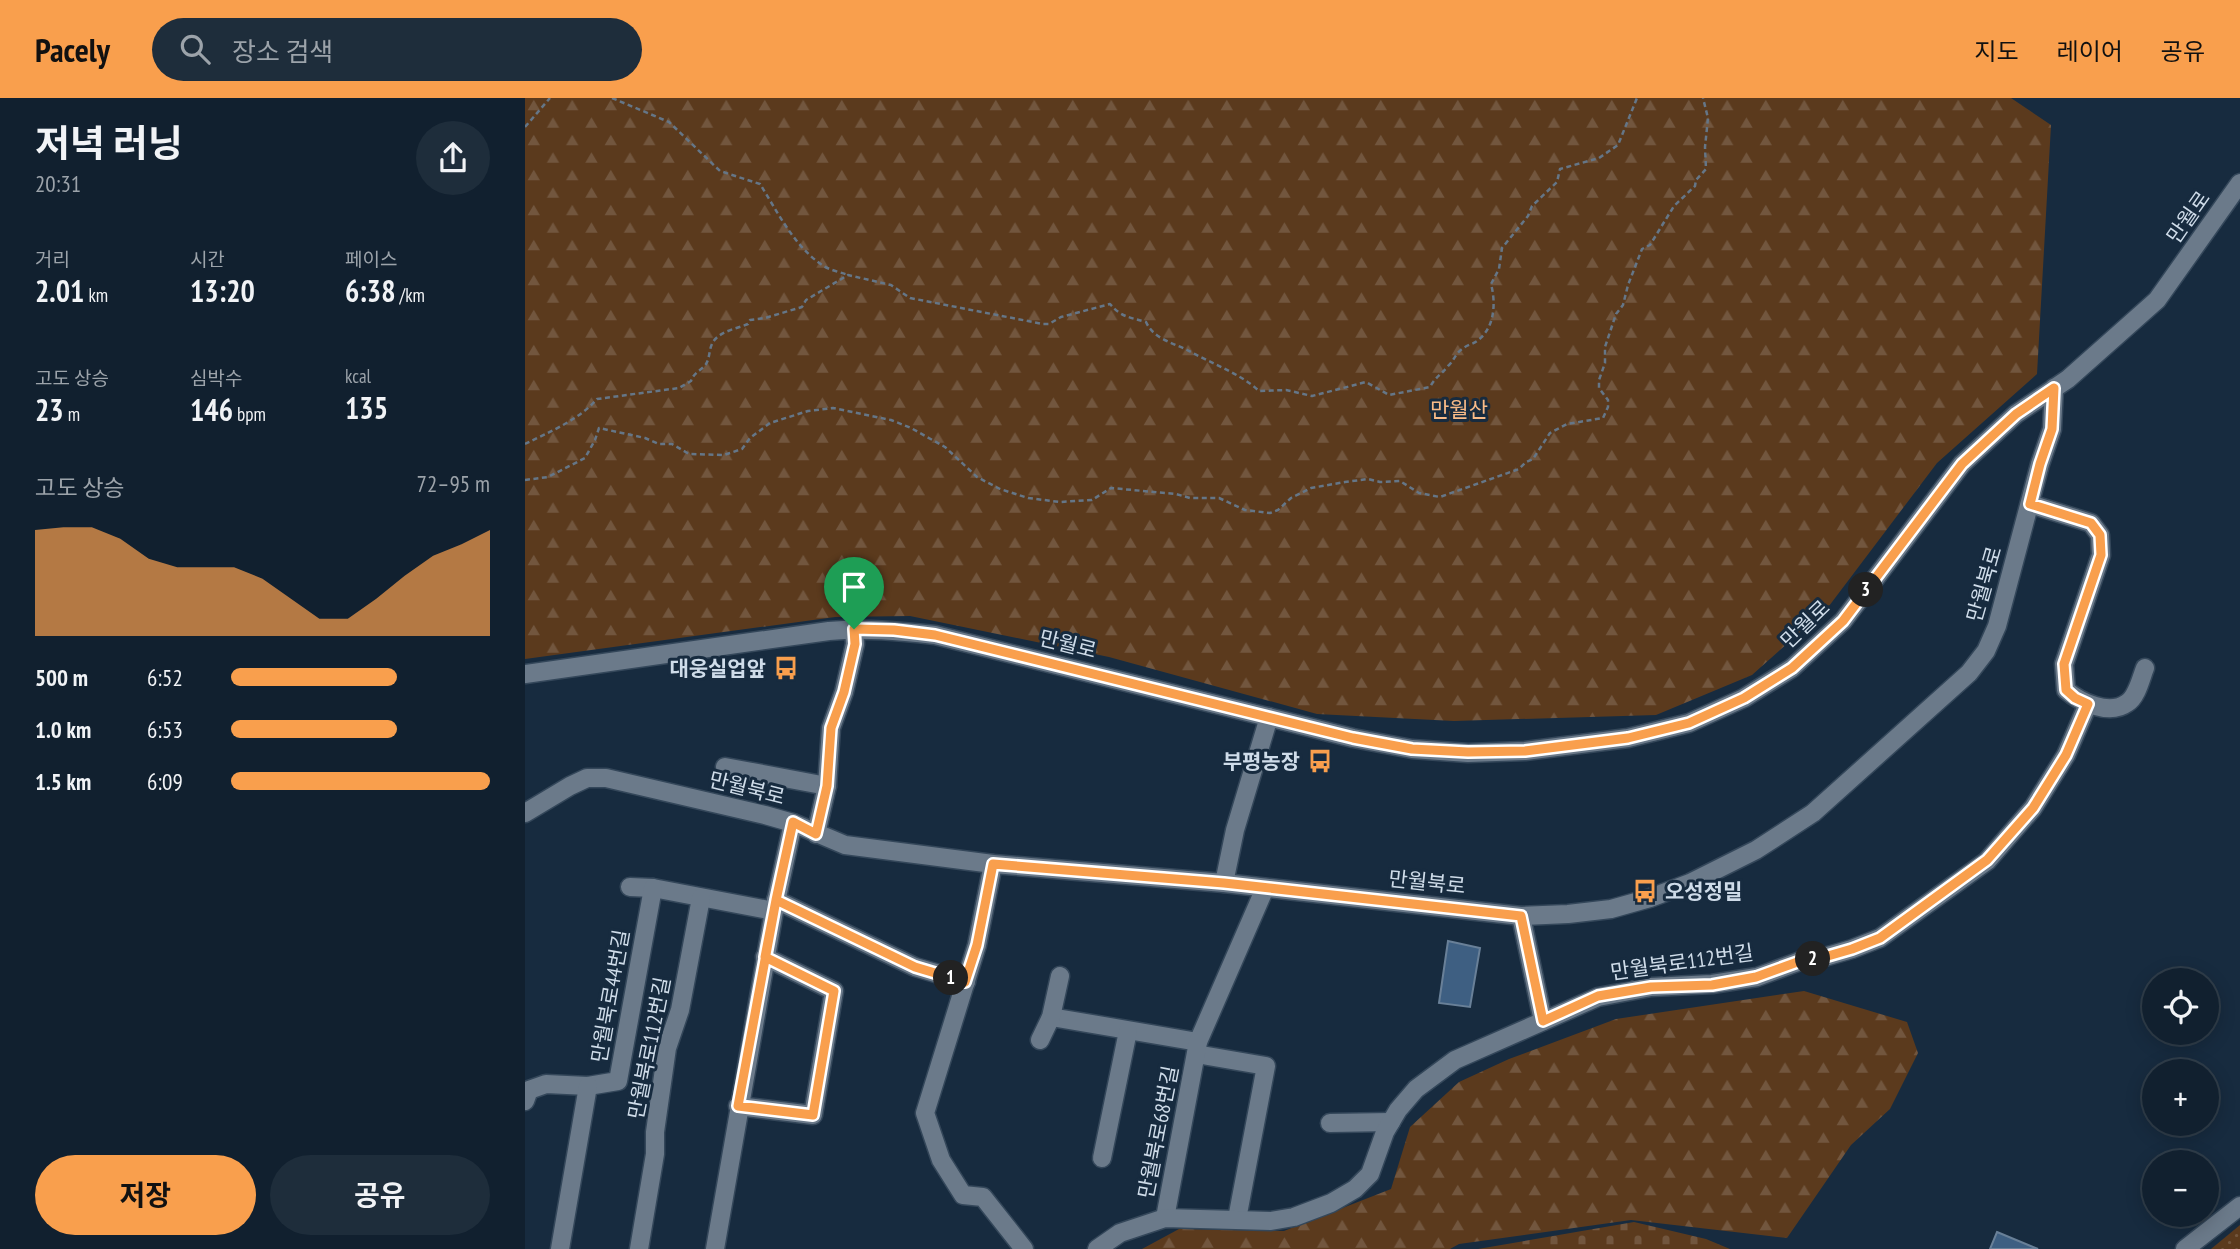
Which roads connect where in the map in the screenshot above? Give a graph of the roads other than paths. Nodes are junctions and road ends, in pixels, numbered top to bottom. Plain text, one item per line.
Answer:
1 (2240, 183) edge
2 (2054, 388) junction
3 (2030, 504) junction
4 (854, 629) junction
5 (2145, 668) dead end
6 (525, 674) edge
7 (2088, 704) junction
8 (1269, 718) junction
9 (725, 767) dead end
10 (827, 786) junction
11 (525, 813) edge
12 (793, 822) junction
13 (816, 834) junction
14 (993, 864) junction
15 (1224, 883) junction
16 (630, 887) dead end
17 (653, 888) junction
18 (1265, 888) junction
19 (701, 898) junction
20 (775, 905) junction
21 (1521, 916) junction
22 (765, 957) junction
23 (1060, 976) dead end
24 (965, 982) junction
25 (1051, 1017) junction
26 (1543, 1021) junction
27 (1128, 1031) junction
28 (1040, 1040) dead end
29 (1197, 1048) junction
30 (588, 1086) junction
31 (527, 1095) edge
32 (738, 1106) junction
33 (1391, 1122) junction
34 (1330, 1123) dead end
35 (1102, 1158) dead end
36 (2240, 1206) edge
37 (1165, 1218) junction
38 (1237, 1219) junction
39 (560, 1249) edge
40 (639, 1249) edge
41 (715, 1249) edge
42 (1024, 1249) edge
43 (1097, 1249) edge
44 (2185, 1249) edge

1 - 2 street, 만월로
2 - 3 street, 만월북로
2 - 8 street, 만월로
3 - 7 street
3 - 21 street, 만월북로
4 - 6 street, 만월로
4 - 8 street, 만월로
4 - 10 street
5 - 7 street
7 - 26 street, 만월북로112번길
8 - 15 street
9 - 10 street, 만월북로
10 - 13 street
11 - 12 street, 만월북로
12 - 13 street, 만월북로
12 - 20 street
13 - 14 street, 만월북로
14 - 15 street, 만월북로
14 - 24 street
15 - 18 street, 만월북로
16 - 17 street
17 - 19 street
17 - 30 street, 만월북로44번길
18 - 21 street, 만월북로
18 - 29 street, 만월북로68번길
19 - 20 street
19 - 40 street, 만월북로112번길
20 - 22 street
20 - 24 street
21 - 26 street
22 - 32 street
22 - 32 street
23 - 25 street
24 - 42 street
25 - 27 street, 만월북로68번길
25 - 28 street
26 - 33 street, 만월북로112번길
27 - 29 street, 만월북로68번길
27 - 35 street
29 - 37 street, 만월북로68번길
29 - 38 street, 만월북로68번길
30 - 31 street
30 - 39 street, 만월북로44번길
32 - 41 street
33 - 34 street
33 - 38 street, 만월북로112번길
36 - 44 street
37 - 38 street, 만월북로112번길
37 - 43 street, 만월북로112번길

